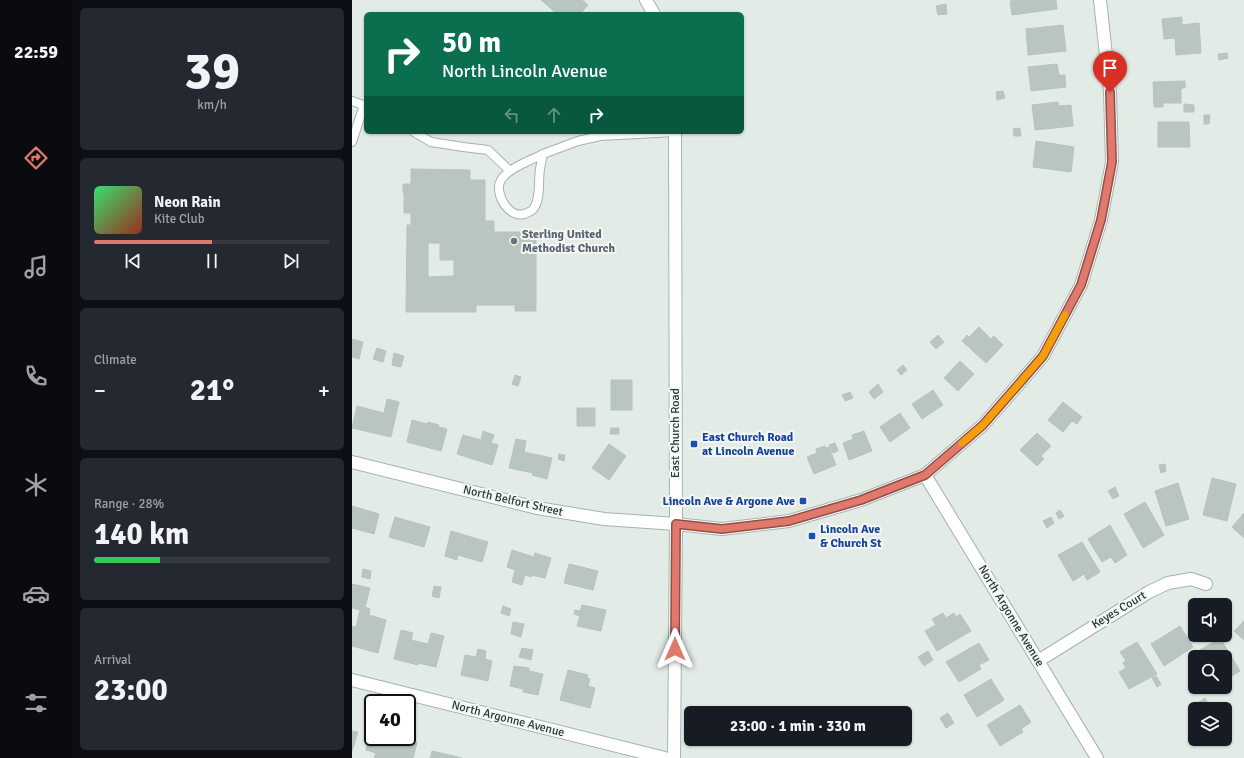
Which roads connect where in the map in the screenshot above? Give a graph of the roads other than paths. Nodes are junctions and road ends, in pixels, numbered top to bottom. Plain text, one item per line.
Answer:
1 (646, 0) edge
2 (1100, 0) edge
3 (653, 12) edge
4 (352, 101) edge
5 (364, 106) edge
6 (364, 109) edge
7 (417, 134) edge
8 (580, 134) edge
9 (638, 134) edge
10 (675, 134) edge
11 (578, 141) junction
12 (352, 142) edge
13 (543, 154) junction
14 (510, 171) junction
15 (352, 462) edge
16 (925, 475) junction
17 (676, 524) junction
18 (1206, 584) dead end
19 (1038, 661) junction
20 (352, 680) edge
21 (665, 758) edge
22 (674, 758) edge
23 (1097, 758) edge

1 - 3 street
2 - 16 street, North Belfort Street
4 - 5 lane
6 - 12 lane
7 - 14 lane
8 - 11 lane
9 - 11 lane
10 - 17 street, East Church Road
11 - 13 lane
13 - 14 lane
13 - 14 lane
15 - 17 street, North Belfort Street
16 - 17 street, North Belfort Street
16 - 19 street, North Argonne Avenue
17 - 22 street, East Church Road
18 - 19 street, Keyes Court
19 - 23 street, North Argonne Avenue
20 - 21 street, North Argonne Avenue

